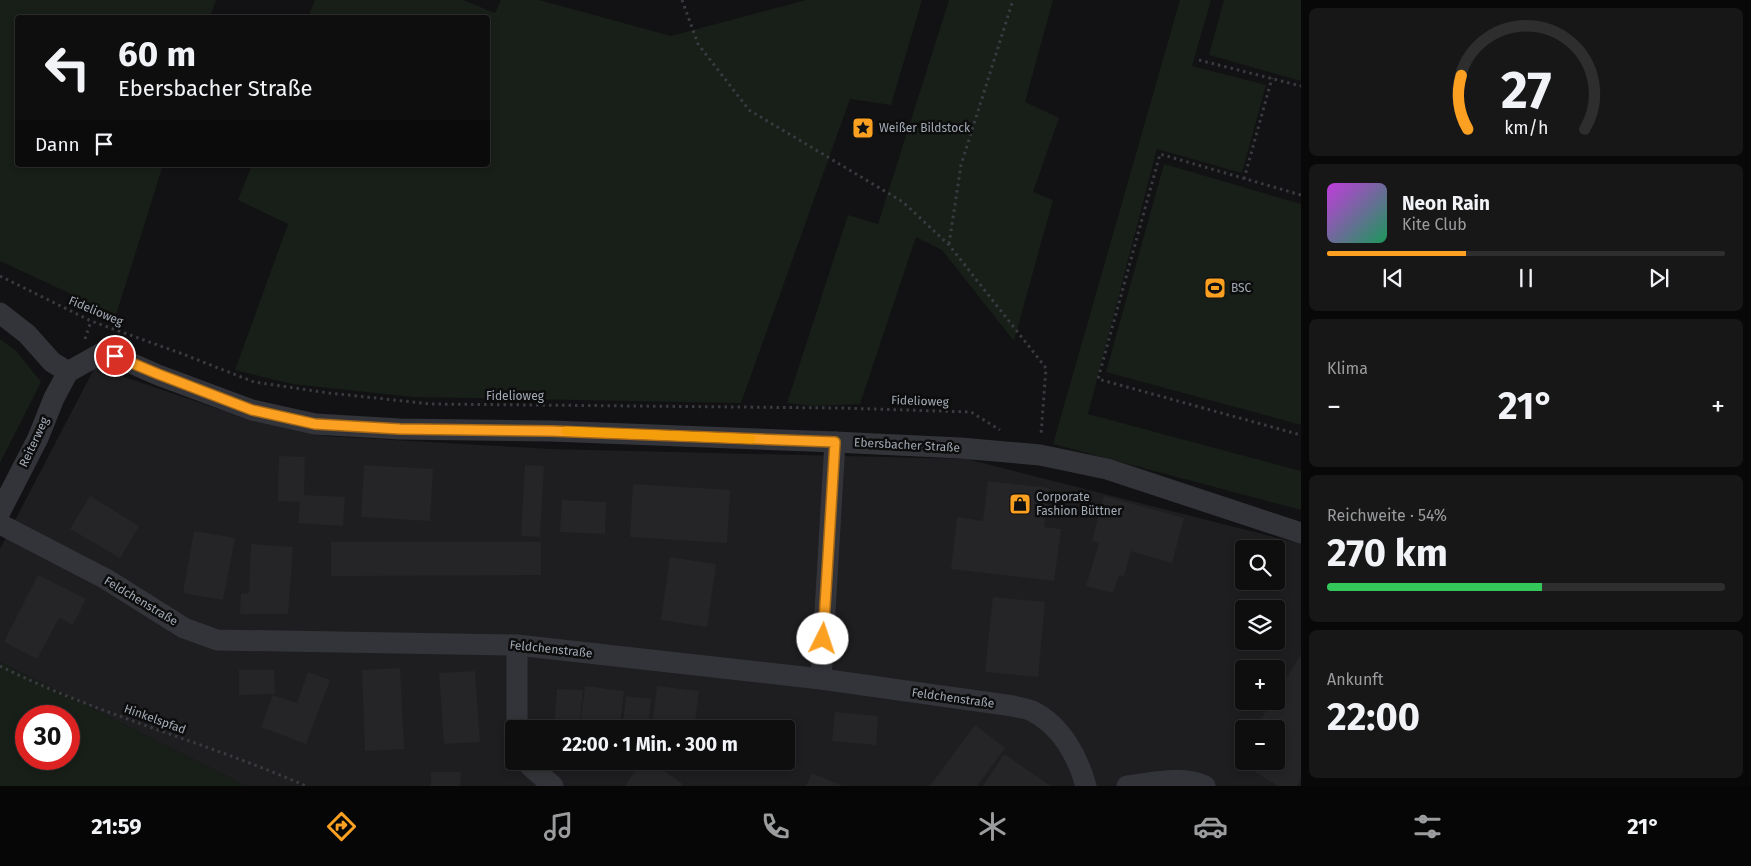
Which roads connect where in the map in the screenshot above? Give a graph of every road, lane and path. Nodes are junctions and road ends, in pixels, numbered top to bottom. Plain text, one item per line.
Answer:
1 (682, 0) edge
2 (1013, 0) edge
3 (1199, 60) dead end
4 (1272, 78) junction
5 (1301, 86) edge
6 (1244, 179) junction
7 (1301, 195) edge
8 (949, 245) junction
9 (0, 276) edge
10 (0, 313) edge
11 (68, 372) junction
12 (1042, 423) dead end
13 (1002, 431) dead end
14 (1301, 435) edge
15 (835, 442) junction
16 (0, 512) edge
17 (0, 524) edge
18 (1301, 532) edge
19 (517, 645) junction
20 (0, 666) edge
21 (820, 679) junction
22 (517, 720) edge
23 (534, 770) edge
24 (306, 786) edge
25 (552, 786) edge
26 (1086, 786) edge
27 (1128, 786) edge
28 (1206, 786) edge

1 - 8 path
2 - 8 path
3 - 4 path
4 - 5 path
4 - 6 path
6 - 7 path
6 - 14 path
8 - 12 path
9 - 13 path, Fidelioweg
10 - 11 street
11 - 15 street, Ebersbacher Straße
11 - 16 street, Reiterweg
15 - 18 street, Ebersbacher Straße
15 - 21 street
17 - 19 street, Feldchenstraße
19 - 21 street, Feldchenstraße
19 - 22 street
20 - 24 path, Hinkelspfad
21 - 26 street, Feldchenstraße
23 - 25 street
27 - 28 street

